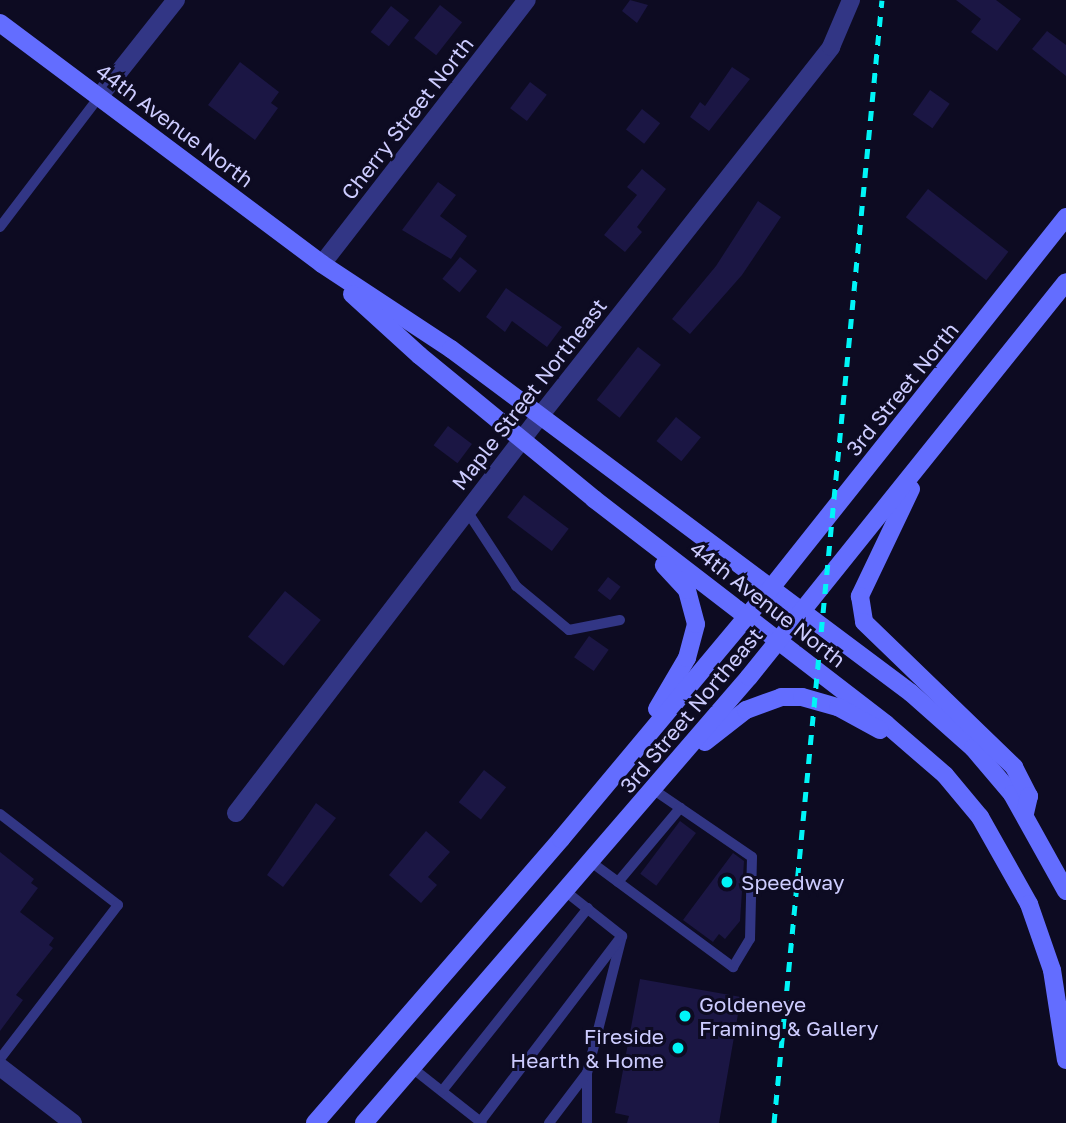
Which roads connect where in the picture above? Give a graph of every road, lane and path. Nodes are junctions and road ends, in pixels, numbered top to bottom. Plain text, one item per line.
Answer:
1 (176, 0) edge
2 (527, 0) edge
3 (851, 0) edge
4 (0, 23) edge
5 (99, 97) junction
6 (1066, 217) edge
7 (0, 227) edge
8 (322, 264) junction
9 (1066, 282) edge
10 (540, 416) junction
11 (522, 439) junction
12 (918, 471) junction
13 (569, 477) junction
14 (467, 511) junction
15 (771, 588) junction
16 (803, 611) junction
17 (748, 615) junction
18 (620, 620) dead end
19 (779, 640) junction
20 (945, 775) junction
21 (654, 790) junction
22 (680, 808) junction
23 (236, 813) dead end
24 (0, 814) edge
25 (1025, 814) junction
26 (576, 822) junction
27 (591, 862) junction
28 (618, 881) junction
29 (565, 891) junction
30 (1066, 891) edge
31 (587, 908) junction
32 (622, 936) junction
33 (0, 1059) edge
34 (1066, 1060) edge
35 (0, 1067) edge
36 (411, 1067) junction
37 (587, 1073) junction
38 (442, 1091) junction
39 (72, 1123) edge
40 (315, 1123) edge
41 (364, 1123) edge
42 (481, 1123) edge
43 (549, 1123) edge
44 (587, 1123) edge

1 - 5 street
2 - 8 street, Cherry Street North
3 - 10 street, Maple Street Northeast
4 - 5 main road, 44th Avenue North
5 - 7 lane
5 - 8 main road, 44th Avenue North
6 - 15 main road, 3rd Street North
8 - 10 main road, 44th Avenue North
8 - 11 main road, 44th Avenue North
9 - 12 main road, 3rd Street Northeast
10 - 11 street, Maple Street Northeast
10 - 15 main road, 44th Avenue North
11 - 13 main road, 44th Avenue North
11 - 14 street, Maple Street Northeast
12 - 16 main road, 3rd Street Northeast
12 - 25 main road
13 - 17 main road, 44th Avenue North
13 - 26 main road
14 - 18 lane
14 - 23 street, Maple Street Northeast
15 - 16 main road, 44th Avenue North
15 - 17 main road, 3rd Street Northeast
16 - 19 main road, 3rd Street Northeast
16 - 25 main road, 44th Avenue North
17 - 19 main road, 44th Avenue North
17 - 26 main road, 3rd Street Northeast
19 - 20 main road, 44th Avenue North
19 - 21 main road, 3rd Street Northeast
20 - 21 main road
20 - 34 main road, 44th Avenue North
21 - 22 lane
21 - 27 main road, 3rd Street Northeast
22 - 28 lane
22 - 28 lane
24 - 33 lane
25 - 30 main road, 44th Avenue North
26 - 40 main road, 3rd Street Northeast
27 - 28 lane
27 - 29 main road, 3rd Street Northeast
29 - 31 lane
29 - 36 main road, 3rd Street Northeast
31 - 32 lane
31 - 38 lane
32 - 37 lane
32 - 42 lane
35 - 39 street
36 - 38 lane
36 - 41 main road, 3rd Street Northeast
37 - 43 lane
37 - 44 lane
38 - 42 lane

